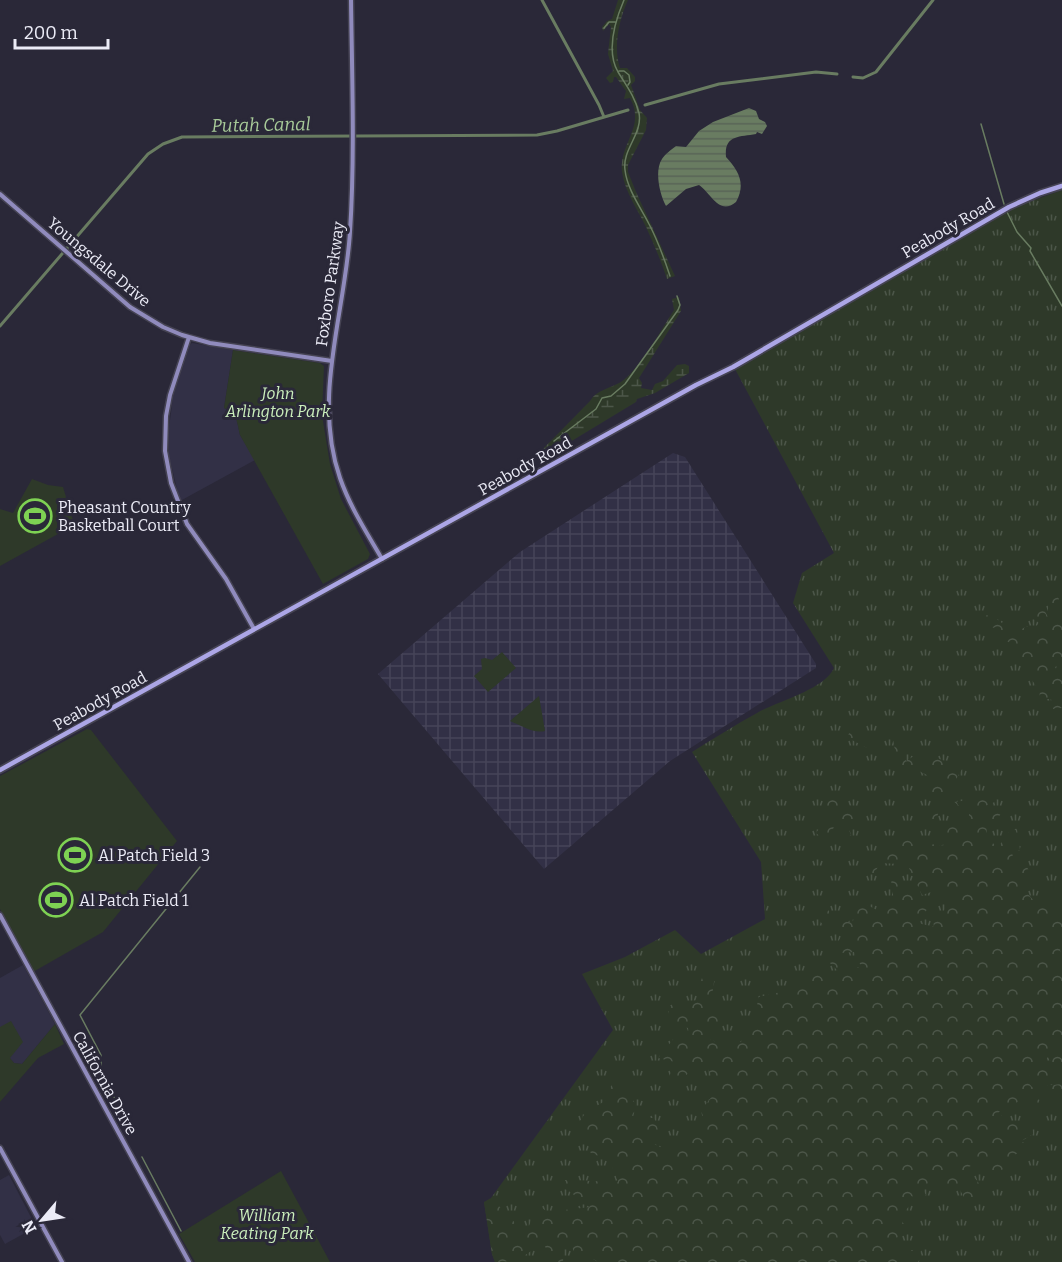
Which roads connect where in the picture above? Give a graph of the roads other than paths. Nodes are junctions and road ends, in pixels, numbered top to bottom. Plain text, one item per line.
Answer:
1 (351, 0) edge
2 (1062, 186) edge
3 (0, 194) edge
4 (189, 338) junction
5 (332, 361) junction
6 (382, 559) junction
7 (254, 629) junction
8 (0, 770) edge
9 (0, 915) edge
10 (0, 1148) edge
11 (62, 1262) edge
12 (189, 1262) edge

1 - 5 street, Foxboro Parkway
2 - 6 main road, Peabody Road
3 - 4 street, Youngsdale Drive
4 - 5 street, Youngsdale Drive
4 - 7 street
5 - 6 street, Foxboro Parkway
6 - 7 main road, Peabody Road
7 - 8 main road, Peabody Road
9 - 12 street, California Drive
10 - 11 street

